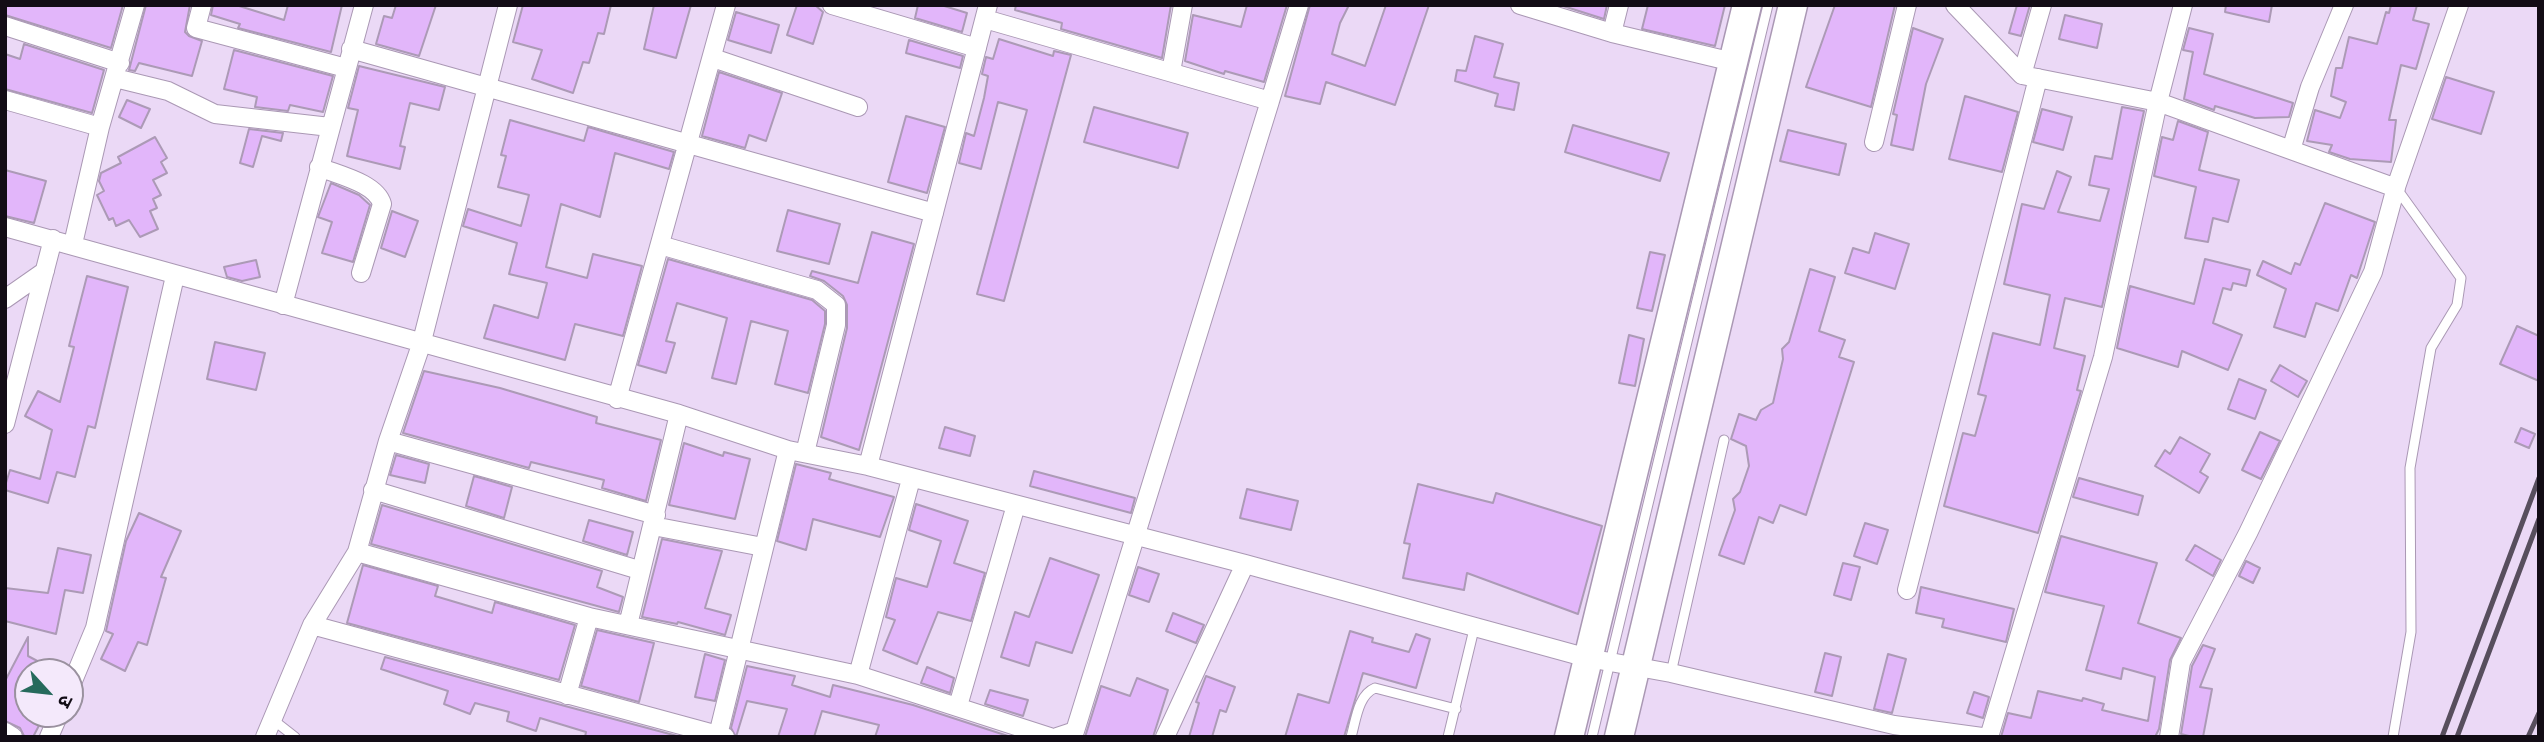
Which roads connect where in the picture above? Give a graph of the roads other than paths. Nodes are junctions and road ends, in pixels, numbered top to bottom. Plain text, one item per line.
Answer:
1 (135, 5) edge
2 (202, 5) edge
3 (364, 5) edge
4 (508, 5) edge
5 (726, 5) edge
6 (832, 5) edge
7 (1183, 5) edge
8 (1299, 5) edge
9 (1520, 5) edge
10 (1619, 5) edge
11 (1747, 5) edge
12 (1768, 5) edge
13 (1793, 5) edge
14 (1907, 5) edge
15 (1955, 5) edge
16 (2042, 5) edge
17 (2183, 5) edge
18 (2344, 5) edge
19 (2459, 5) edge
20 (986, 12) edge
21 (5, 26) edge
22 (1612, 33) junction
23 (977, 48) junction
24 (351, 49) junction
25 (713, 58) junction
26 (1733, 62) junction
27 (346, 68) junction
28 (117, 71) junction
29 (1171, 72) junction
30 (2030, 76) junction
31 (485, 88) junction
32 (5, 100) edge
33 (1270, 101) junction
34 (2158, 102) junction
35 (858, 107) dead end
36 (100, 127) junction
37 (330, 127) junction
38 (1874, 142) dead end
39 (686, 145) junction
40 (2291, 150) junction
41 (319, 167) junction
42 (2396, 188) junction
43 (934, 213) junction
44 (5, 227) edge
45 (53, 239) junction
46 (73, 244) junction
47 (660, 245) junction
48 (46, 271) junction
49 (361, 273) dead end
50 (175, 276) junction
51 (5, 299) edge
52 (284, 305) junction
53 (421, 345) junction
54 (617, 399) junction
55 (680, 414) junction
56 (5, 424) edge
57 (1724, 440) dead end
58 (388, 441) junction
59 (796, 451) junction
60 (868, 466) junction
61 (911, 479) junction
62 (373, 490) junction
63 (1016, 505) junction
64 (655, 521) junction
65 (1136, 536) junction
66 (763, 547) junction
67 (357, 552) junction
68 (1245, 564) junction
69 (639, 570) junction
70 (1907, 590) dead end
71 (589, 617) junction
72 (312, 625) junction
73 (628, 625) junction
74 (1475, 625) junction
75 (737, 650) junction
76 (82, 658) edge
77 (1611, 662) junction
78 (1671, 673) junction
79 (858, 675) junction
80 (567, 695) junction
81 (958, 706) junction
82 (1456, 709) junction
83 (272, 719) junction
84 (5, 732) edge
85 (722, 736) edge
86 (13, 737) edge
87 (265, 737) edge
88 (296, 737) edge
89 (1050, 737) edge
90 (1057, 737) edge
91 (1165, 737) edge
92 (1351, 737) edge
93 (1448, 737) edge
94 (1569, 737) edge
95 (1592, 737) edge
96 (1619, 737) edge
97 (1982, 737) edge
98 (1989, 737) edge
99 (2169, 737) edge
100 (2393, 737) edge

1 - 28 street
2 - 27 street
3 - 24 street
4 - 31 street
5 - 25 street
6 - 23 street
7 - 29 street
8 - 33 street
9 - 22 street
10 - 22 street
11 - 26 main road
12 - 77 lane
13 - 77 main road
14 - 38 street
15 - 30 street
16 - 30 street
17 - 34 street
18 - 40 street
19 - 42 street
20 - 23 street
20 - 29 street
21 - 28 street
22 - 26 street
23 - 43 street
24 - 27 street
24 - 31 street
25 - 35 street
25 - 39 street
26 - 77 main road
27 - 37 street
28 - 36 street
28 - 37 street
29 - 33 street
30 - 34 street
30 - 70 street
31 - 39 street
31 - 53 street
32 - 36 street
33 - 65 street
34 - 40 street
34 - 98 street
36 - 46 street
37 - 41 street
39 - 43 street
39 - 47 street
40 - 42 street
41 - 49 street
41 - 52 street
42 - 99 street
42 - 100 lane
43 - 60 street
44 - 45 street
45 - 46 street
45 - 48 street
46 - 50 street
47 - 54 street
47 - 59 street
48 - 51 street
48 - 56 street
50 - 52 street
50 - 76 street
52 - 53 street
53 - 54 street
53 - 58 street
54 - 55 street
55 - 59 street
55 - 64 street
57 - 78 lane
58 - 62 street
58 - 64 street
59 - 60 street
59 - 66 street
60 - 61 street
61 - 63 street
61 - 79 street
62 - 67 street
62 - 69 street
63 - 65 street
63 - 81 street
64 - 66 street
64 - 69 street
65 - 68 street
65 - 90 street
66 - 75 street
67 - 71 street
67 - 72 street
68 - 74 street
68 - 91 street
69 - 73 street
71 - 73 street
71 - 80 street
72 - 80 street
72 - 83 street
73 - 75 street
74 - 77 street
74 - 82 lane
75 - 79 street
75 - 85 street
77 - 78 street
77 - 94 main road
77 - 95 lane
77 - 96 main road
78 - 97 street
79 - 81 street
80 - 85 street
81 - 89 street
82 - 92 lane
82 - 93 lane
83 - 87 street
83 - 88 lane
84 - 86 street

